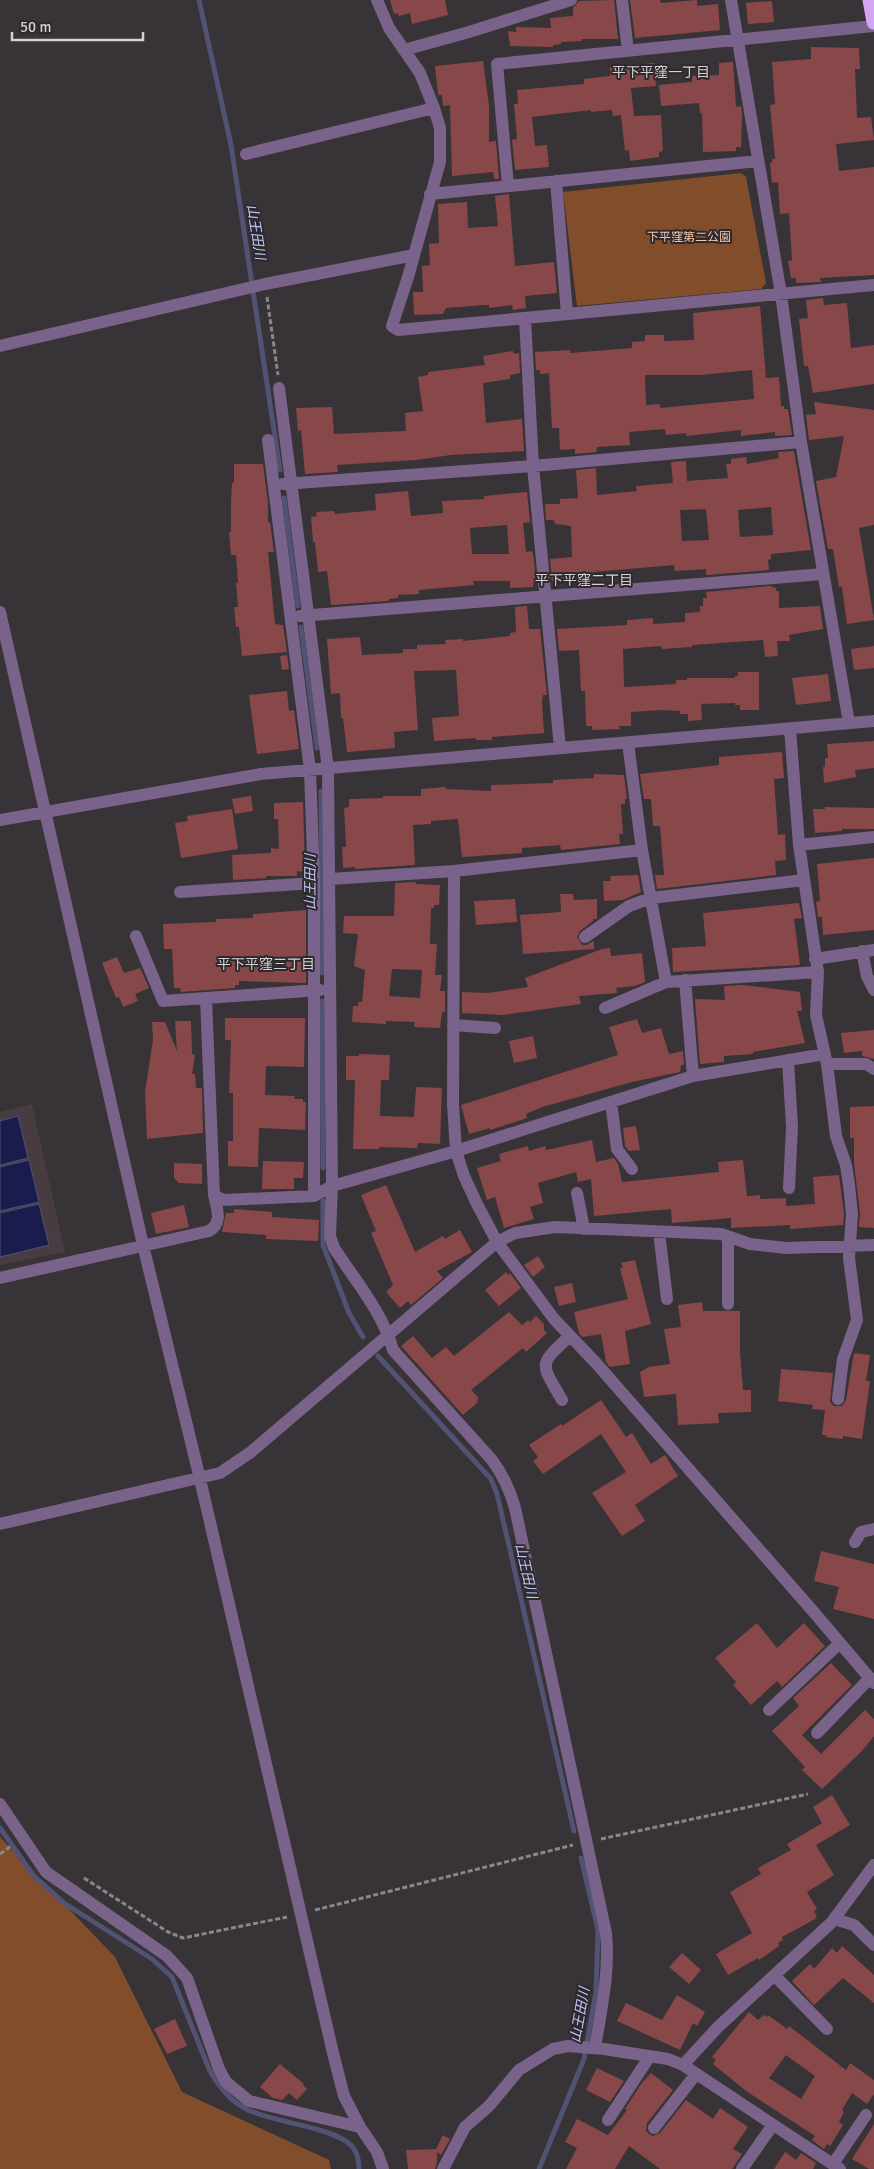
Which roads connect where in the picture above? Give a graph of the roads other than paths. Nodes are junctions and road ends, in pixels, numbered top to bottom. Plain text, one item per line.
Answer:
1 (377, 0) edge
2 (571, 0) edge
3 (622, 0) edge
4 (731, 0) edge
5 (870, 0) edge
6 (874, 22) edge
7 (874, 26) edge
8 (738, 39) junction
9 (404, 50) junction
10 (628, 51) junction
11 (434, 108) junction
12 (246, 154) dead end
13 (758, 161) junction
14 (556, 182) junction
15 (508, 186) junction
16 (430, 194) junction
17 (414, 256) junction
18 (874, 285) edge
19 (780, 294) junction
20 (566, 314) junction
21 (525, 318) junction
22 (0, 346) edge
23 (280, 388) road end
24 (268, 440) dead end
25 (801, 442) junction
26 (533, 466) junction
27 (291, 483) junction
28 (274, 486) junction
29 (824, 574) junction
30 (545, 597) junction
31 (0, 612) edge
32 (308, 615) junction
33 (291, 618) junction
34 (874, 721) edge
35 (849, 723) junction
36 (790, 729) junction
37 (628, 743) junction
38 (560, 748) junction
39 (328, 769) junction
40 (310, 770) junction
41 (46, 811) junction
42 (0, 820) edge
43 (874, 837) edge
44 (799, 845) junction
45 (642, 850) junction
46 (454, 870) junction
47 (330, 879) junction
48 (804, 880) junction
49 (314, 883) junction
50 (180, 892) dead end
51 (651, 898) junction
52 (136, 936) dead end
53 (585, 937) dead end
54 (868, 951) edge
55 (815, 958) junction
56 (818, 972) junction
57 (685, 980) junction
58 (666, 982) junction
59 (330, 990) junction
60 (874, 990) edge
61 (312, 991) junction
62 (206, 999) junction
63 (605, 1008) dead end
64 (453, 1026) junction
65 (495, 1028) dead end
66 (826, 1059) junction
67 (788, 1060) junction
68 (874, 1068) edge
69 (693, 1076) junction
70 (610, 1102) junction
71 (456, 1151) junction
72 (632, 1169) dead end
73 (332, 1186) junction
74 (789, 1188) dead end
75 (577, 1193) dead end
76 (214, 1195) junction
77 (314, 1196) junction
78 (584, 1229) junction
79 (659, 1232) junction
80 (728, 1237) junction
81 (498, 1242) junction
82 (143, 1245) junction
83 (851, 1245) junction
84 (874, 1245) edge
85 (0, 1278) edge
86 (667, 1299) dead end
87 (728, 1304) dead end
88 (389, 1335) junction
89 (570, 1336) junction
90 (838, 1399) dead end
91 (562, 1400) dead end
92 (200, 1479) junction
93 (0, 1524) edge
94 (874, 1529) edge
95 (855, 1542) dead end
96 (840, 1643) junction
97 (872, 1681) edge
98 (769, 1710) dead end
99 (817, 1733) dead end
100 (0, 1804) edge
101 (874, 1865) edge
102 (834, 1919) junction
103 (874, 1945) edge
104 (775, 1976) junction
105 (827, 2029) dead end
106 (587, 2047) junction
107 (650, 2056) junction
108 (683, 2065) junction
109 (696, 2074) junction
110 (866, 2114) dead end
111 (608, 2120) dead end
112 (772, 2126) junction
113 (360, 2127) junction
114 (654, 2128) dead end
115 (837, 2167) edge
116 (383, 2169) edge
117 (443, 2169) edge
118 (742, 2169) edge

1 - 9 street
2 - 9 street
3 - 10 street
4 - 8 street
5 - 6 highway
7 - 8 street
8 - 10 street
8 - 13 street
9 - 11 street
10 - 15 street
11 - 12 street
11 - 16 street
13 - 14 street
13 - 19 street
14 - 15 street
14 - 20 street
15 - 16 street
16 - 17 street
17 - 21 street
17 - 22 street
18 - 19 street
19 - 20 street
19 - 25 street
20 - 21 street
21 - 26 street
23 - 27 street
24 - 28 street
25 - 26 street
25 - 29 street
26 - 27 street
26 - 30 street
27 - 28 street
27 - 32 street
28 - 33 street
29 - 30 street
29 - 35 street
30 - 32 street
30 - 38 street
31 - 41 street
32 - 33 street
32 - 39 street
33 - 40 street
34 - 35 street
35 - 36 street
36 - 37 street
36 - 44 street
37 - 38 street
37 - 45 street
38 - 39 street
39 - 40 street
39 - 47 street
40 - 41 street
40 - 49 street
41 - 42 street
41 - 82 street
43 - 44 street
44 - 48 street
45 - 46 street
45 - 51 street
46 - 47 street
46 - 64 street
47 - 59 street
48 - 51 street
48 - 55 street
49 - 50 street
49 - 61 street
51 - 53 street
51 - 58 street
52 - 62 street
54 - 55 street
54 - 60 street
55 - 56 street
56 - 57 street
56 - 66 street
57 - 58 street
57 - 69 street
58 - 63 street
59 - 61 street
59 - 73 street
61 - 62 street
61 - 77 street
62 - 76 street
64 - 65 street
64 - 71 street
66 - 67 street
66 - 68 street
66 - 83 street
67 - 69 street
67 - 74 street
69 - 70 street
70 - 71 street
70 - 72 street
71 - 73 street
71 - 81 street
73 - 77 street
73 - 88 street
75 - 78 street
76 - 77 street
76 - 82 street
78 - 79 street
78 - 81 street
79 - 80 street
79 - 86 street
80 - 83 street
80 - 87 street
81 - 88 street
81 - 89 street
82 - 85 street
82 - 92 street
83 - 84 street
83 - 90 street
88 - 92 street
88 - 106 street
89 - 91 street
89 - 96 street
92 - 93 street
92 - 113 street
94 - 95 street
96 - 97 street
96 - 98 street
97 - 99 street
100 - 113 street
101 - 102 street
102 - 103 street
102 - 104 street
104 - 105 street
104 - 108 street
106 - 107 street
106 - 117 street
107 - 108 street
107 - 111 street
108 - 109 street
109 - 112 street
109 - 114 street
110 - 115 street
112 - 115 street
112 - 118 street
113 - 116 street

